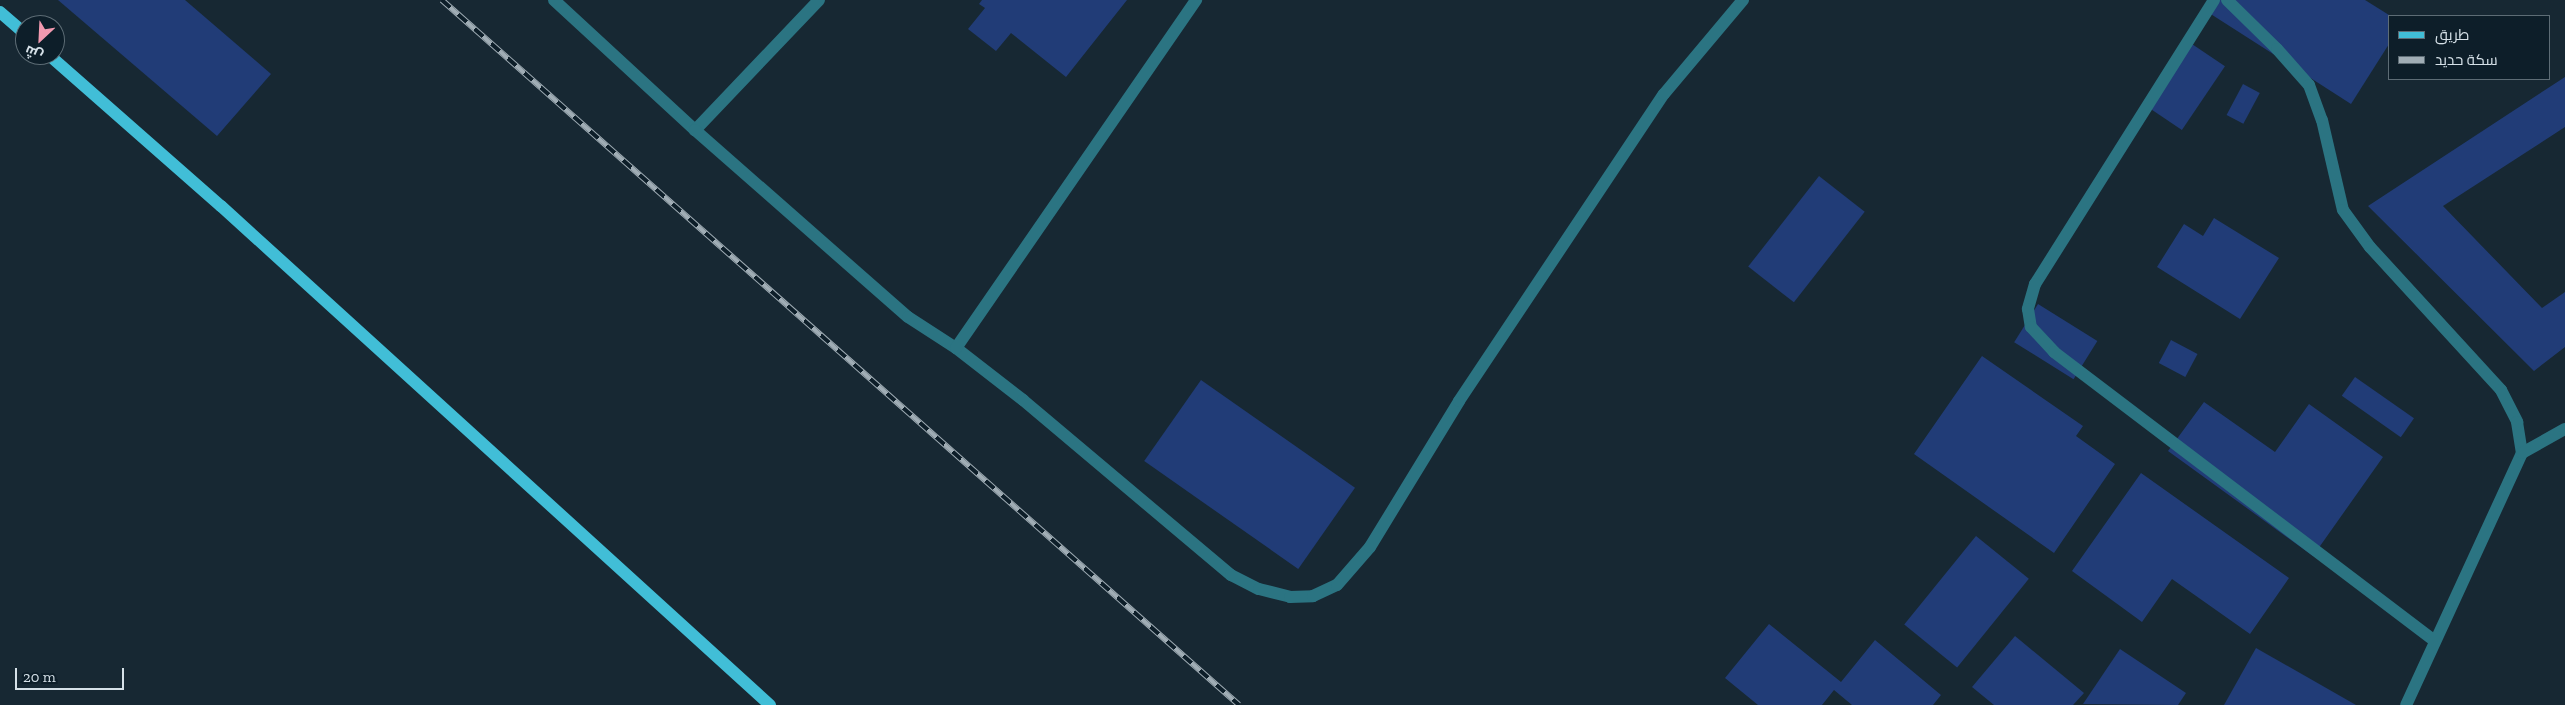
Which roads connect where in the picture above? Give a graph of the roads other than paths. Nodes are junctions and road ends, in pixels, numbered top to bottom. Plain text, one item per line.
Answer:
1 (554, 0) edge
2 (819, 0) edge
3 (1196, 0) edge
4 (1743, 0) edge
5 (2214, 0) edge
6 (2227, 0) edge
7 (0, 12) edge
8 (15, 25) edge
9 (59, 65) edge
10 (695, 130) junction
11 (956, 348) junction
12 (2565, 429) edge
13 (2522, 453) junction
14 (2433, 640) junction
15 (770, 705) edge
16 (2406, 705) edge

1 - 10 street
2 - 10 street
3 - 11 street
4 - 11 street
5 - 14 street
6 - 13 street
7 - 8 main road
9 - 15 main road
10 - 11 street
12 - 13 street
13 - 14 street
14 - 16 street

